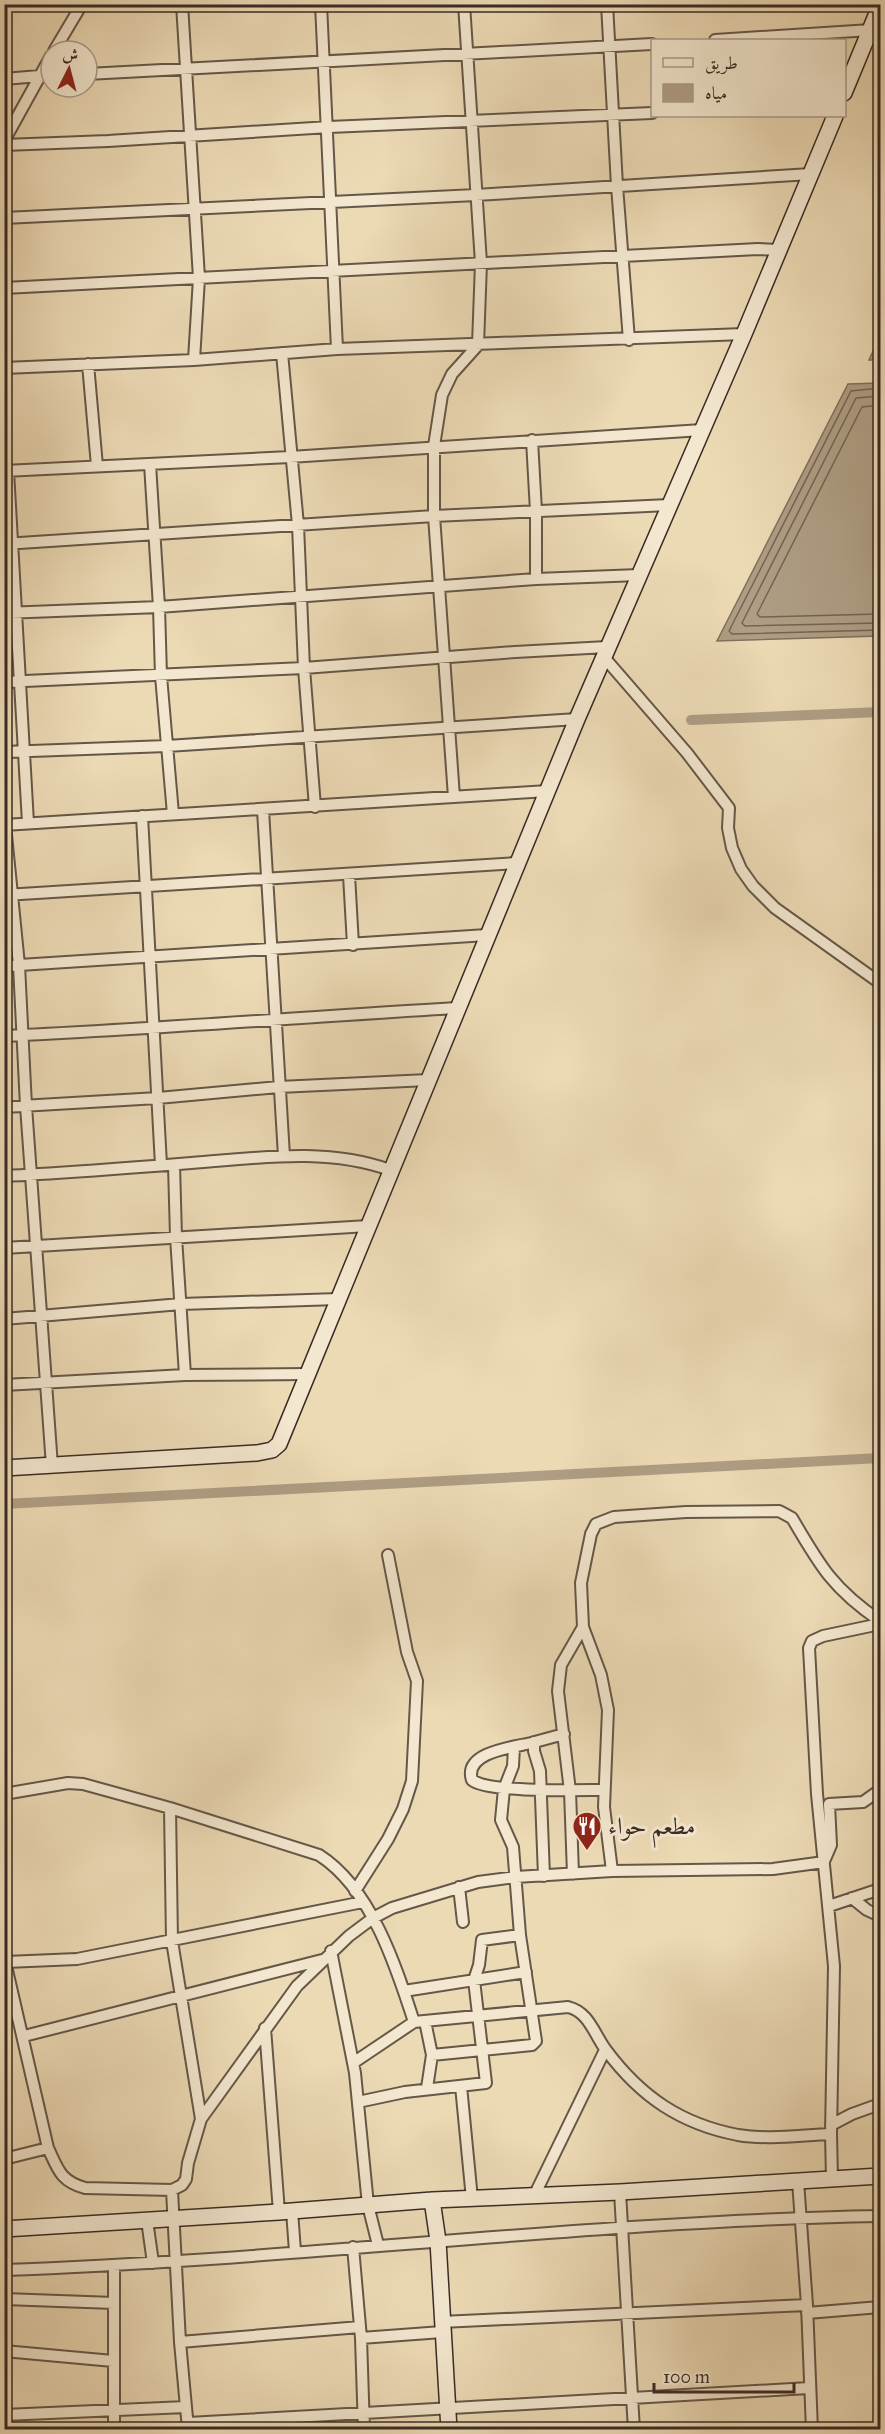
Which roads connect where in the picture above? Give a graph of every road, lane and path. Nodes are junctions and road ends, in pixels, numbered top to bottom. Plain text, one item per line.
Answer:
1 (82, 4) edge
2 (182, 4) edge
3 (321, 4) edge
4 (464, 4) edge
5 (607, 4) edge
6 (880, 6) edge
7 (871, 30) junction
8 (61, 39) edge
9 (730, 39) edge
10 (651, 44) edge
11 (608, 47) junction
12 (467, 54) junction
13 (324, 60) junction
14 (185, 69) junction
15 (99, 73) edge
16 (39, 76) edge
17 (4, 79) edge
18 (39, 86) edge
19 (846, 88) edge
20 (651, 113) edge
21 (613, 116) junction
22 (835, 117) edge
23 (472, 121) junction
24 (329, 127) junction
25 (189, 137) junction
26 (4, 143) edge
27 (811, 174) junction
28 (617, 186) junction
29 (476, 195) junction
30 (331, 201) junction
31 (194, 208) junction
32 (4, 218) edge
33 (779, 250) junction
34 (624, 254) junction
35 (481, 263) junction
36 (335, 272) junction
37 (199, 278) junction
38 (4, 288) edge
39 (744, 334) junction
40 (629, 340) junction
41 (478, 345) junction
42 (337, 350) junction
43 (282, 353) junction
44 (194, 360) junction
45 (88, 364) junction
46 (4, 368) edge
47 (702, 430) junction
48 (532, 440) junction
49 (434, 446) junction
50 (290, 457) junction
51 (150, 464) junction
52 (97, 466) junction
53 (6, 471) edge
54 (669, 505) junction
55 (536, 511) junction
56 (434, 516) junction
57 (297, 525) junction
58 (155, 533) junction
59 (8, 544) edge
60 (639, 575) junction
61 (536, 579) junction
62 (440, 586) junction
63 (302, 598) junction
64 (159, 607) junction
65 (9, 612) edge
66 (605, 652) junction
67 (443, 657) junction
68 (304, 668) junction
69 (161, 676) junction
70 (20, 681) junction
71 (4, 682) edge
72 (577, 719) junction
73 (450, 726) junction
74 (310, 736) junction
75 (167, 746) junction
76 (24, 751) junction
77 (4, 752) edge
78 (548, 791) junction
79 (454, 797) junction
80 (315, 807) junction
81 (262, 810) junction
82 (173, 814) junction
83 (142, 816) junction
84 (28, 823) junction
85 (5, 825) edge
86 (517, 863) junction
87 (349, 874) junction
88 (267, 880) junction
89 (146, 887) junction
90 (8, 895) edge
91 (487, 935) junction
92 (353, 945) junction
93 (270, 950) junction
94 (149, 957) junction
95 (19, 965) junction
96 (4, 966) edge
97 (880, 983) edge
98 (456, 1008) junction
99 (275, 1018) junction
100 (153, 1029) junction
101 (22, 1035) junction
102 (4, 1036) edge
103 (428, 1080) junction
104 (279, 1087) junction
105 (158, 1098) junction
106 (26, 1106) junction
107 (4, 1107) edge
108 (284, 1156) junction
109 (160, 1165) junction
110 (174, 1165) junction
111 (390, 1170) junction
112 (32, 1175) junction
113 (4, 1176) edge
114 (368, 1226) junction
115 (176, 1236) junction
116 (37, 1246) junction
117 (4, 1248) edge
118 (338, 1299) junction
119 (181, 1304) junction
120 (42, 1317) junction
121 (4, 1319) edge
122 (308, 1374) junction
123 (185, 1375) junction
124 (45, 1383) junction
125 (4, 1385) edge
126 (52, 1466) junction
127 (4, 1468) edge
128 (388, 1555) dead end
129 (880, 1623) edge
130 (583, 1627) junction
131 (564, 1734) junction
132 (534, 1743) junction
133 (514, 1747) junction
134 (540, 1788) junction
135 (504, 1789) junction
136 (604, 1790) junction
137 (880, 1790) edge
138 (570, 1791) junction
139 (4, 1794) edge
140 (170, 1808) junction
141 (824, 1862) junction
142 (612, 1871) junction
143 (573, 1874) junction
144 (544, 1876) junction
145 (516, 1877) junction
146 (459, 1887) junction
147 (880, 1888) edge
148 (355, 1891) junction
149 (852, 1898) junction
150 (363, 1902) junction
151 (829, 1906) junction
152 (880, 1916) edge
153 (373, 1918) junction
154 (463, 1922) dead end
155 (520, 1935) junction
156 (172, 1941) junction
157 (331, 1951) junction
158 (5, 1960) edge
159 (322, 1960) junction
160 (526, 1972) junction
161 (474, 1980) junction
162 (404, 1991) junction
163 (181, 1995) junction
164 (532, 2010) junction
165 (478, 2015) junction
166 (419, 2022) junction
167 (265, 2028) junction
168 (24, 2036) junction
169 (483, 2050) junction
170 (606, 2050) junction
171 (432, 2055) junction
172 (353, 2062) junction
173 (461, 2086) junction
174 (428, 2088) junction
175 (358, 2102) junction
176 (880, 2104) edge
177 (201, 2119) junction
178 (831, 2130) junction
179 (48, 2148) junction
180 (4, 2159) edge
181 (880, 2176) edge
182 (832, 2179) junction
183 (798, 2181) junction
184 (172, 2190) junction
185 (620, 2192) junction
186 (535, 2194) junction
187 (472, 2199) junction
188 (432, 2200) junction
189 (368, 2205) junction
190 (285, 2212) junction
191 (880, 2216) edge
192 (800, 2217) junction
193 (173, 2219) junction
194 (147, 2220) junction
195 (4, 2229) edge
196 (622, 2229) junction
197 (438, 2241) junction
198 (378, 2245) junction
199 (353, 2247) junction
200 (295, 2252) junction
201 (176, 2261) junction
202 (153, 2263) junction
203 (114, 2266) junction
204 (4, 2270) edge
205 (4, 2300) edge
206 (114, 2303) junction
207 (880, 2307) edge
208 (807, 2309) junction
209 (628, 2313) junction
210 (442, 2327) junction
211 (361, 2333) junction
212 (180, 2342) junction
213 (4, 2350) edge
214 (113, 2361) junction
215 (809, 2388) junction
216 (633, 2397) junction
217 (186, 2407) junction
218 (447, 2409) junction
219 (114, 2410) junction
220 (363, 2414) junction
221 (4, 2415) edge
222 (188, 2426) edge
223 (114, 2430) edge
224 (364, 2430) edge
225 (448, 2430) edge
226 (634, 2430) edge
227 (812, 2430) edge

1 - 8 street
2 - 14 street
3 - 13 street
4 - 12 street
5 - 11 street
6 - 7 street
7 - 9 street
7 - 19 street
10 - 11 street
11 - 12 street
11 - 21 street
12 - 13 street
12 - 23 street
13 - 14 street
13 - 24 street
14 - 15 street
14 - 25 street
16 - 17 street
18 - 26 street
20 - 21 street
21 - 23 street
21 - 28 street
22 - 27 street
23 - 24 street
23 - 29 street
24 - 25 street
24 - 30 street
25 - 26 street
25 - 31 street
27 - 28 street
27 - 33 street
28 - 29 street
28 - 34 street
29 - 30 street
29 - 35 street
30 - 31 street
30 - 36 street
31 - 32 street
31 - 37 street
33 - 34 street
33 - 39 street
34 - 35 street
34 - 40 street
35 - 36 street
35 - 41 street
36 - 37 street
36 - 42 street
37 - 38 street
37 - 44 street
39 - 40 street
39 - 47 street
40 - 41 street
41 - 42 street
41 - 49 street
42 - 43 street
43 - 44 street
43 - 50 street
44 - 45 street
45 - 46 street
45 - 52 street
47 - 48 street
47 - 54 street
48 - 49 street
48 - 55 street
49 - 50 street
49 - 56 street
50 - 51 street
50 - 57 street
51 - 52 street
51 - 58 street
52 - 53 street
53 - 59 street
54 - 55 street
54 - 60 street
55 - 56 street
55 - 61 street
56 - 57 street
56 - 62 street
57 - 58 street
57 - 63 street
58 - 59 street
58 - 64 street
59 - 65 street
60 - 61 street
60 - 66 street
61 - 62 street
62 - 63 street
62 - 67 street
63 - 64 street
63 - 68 street
64 - 65 street
64 - 69 street
65 - 70 street
66 - 67 street
66 - 72 street
66 - 97 street
67 - 68 street
67 - 73 street
68 - 69 street
68 - 74 street
69 - 70 street
69 - 75 street
70 - 71 street
70 - 76 street
72 - 73 street
72 - 78 street
73 - 74 street
73 - 79 street
74 - 75 street
74 - 80 street
75 - 76 street
75 - 82 street
76 - 77 street
76 - 84 street
78 - 79 street
78 - 86 street
79 - 80 street
80 - 81 street
81 - 82 street
81 - 88 street
82 - 83 street
83 - 84 street
83 - 89 street
84 - 85 street
85 - 90 street
86 - 87 street
86 - 91 street
87 - 88 street
87 - 92 street
88 - 89 street
88 - 93 street
89 - 90 street
89 - 94 street
90 - 95 street
91 - 92 street
91 - 98 street
92 - 93 street
93 - 94 street
93 - 99 street
94 - 95 street
94 - 100 street
95 - 96 street
95 - 101 street
98 - 99 street
98 - 103 street
99 - 100 street
99 - 104 street
100 - 101 street
100 - 105 street
101 - 102 street
101 - 106 street
103 - 104 street
103 - 111 street
104 - 105 street
104 - 108 street
105 - 106 street
105 - 109 street
106 - 107 street
106 - 112 street
108 - 110 street
108 - 111 street
109 - 110 street
109 - 112 street
110 - 115 street
111 - 114 street
112 - 113 street
112 - 116 street
114 - 115 street
114 - 118 street
115 - 116 street
115 - 119 street
116 - 117 street
116 - 120 street
118 - 119 street
118 - 122 street
119 - 120 street
119 - 123 street
120 - 121 street
120 - 124 street
122 - 123 street
122 - 126 street
123 - 124 street
124 - 125 street
124 - 126 street
126 - 127 street
128 - 148 street
129 - 130 street
129 - 141 street
130 - 131 street
130 - 136 street
131 - 132 street
131 - 138 street
132 - 133 street
132 - 134 street
133 - 135 street
133 - 135 street
134 - 135 street
134 - 138 street
134 - 144 street
135 - 145 street
136 - 138 street
136 - 142 street
137 - 141 street
138 - 143 street
139 - 140 street
140 - 148 street
140 - 156 street
141 - 142 street
141 - 151 street
142 - 143 street
143 - 144 street
144 - 145 street
145 - 146 street
145 - 155 street
146 - 153 street
146 - 154 street
147 - 149 street
148 - 150 street
149 - 151 street
149 - 152 street
150 - 153 street
150 - 156 street
151 - 178 street
153 - 157 street
153 - 162 street
155 - 160 street
155 - 161 street
156 - 158 street
156 - 163 street
157 - 159 street
157 - 172 street
158 - 168 street
159 - 163 street
159 - 167 street
160 - 161 street
160 - 164 street
161 - 162 street
161 - 165 street
162 - 166 street
163 - 168 street
163 - 177 street
164 - 165 street
164 - 169 street
164 - 170 street
165 - 166 street
165 - 169 street
166 - 171 street
166 - 172 street
167 - 177 street
167 - 190 street
168 - 179 street
169 - 171 street
169 - 173 street
170 - 178 street
170 - 186 street
171 - 174 street
172 - 175 street
173 - 174 street
173 - 187 street
174 - 175 street
175 - 189 street
176 - 178 street
177 - 184 street
178 - 182 street
179 - 180 street
179 - 184 street
181 - 182 street
182 - 183 street
183 - 185 street
183 - 192 street
184 - 193 street
185 - 186 street
185 - 196 street
186 - 187 street
187 - 188 street
188 - 189 street
188 - 197 street
189 - 190 street
189 - 198 street
190 - 193 street
190 - 200 street
191 - 192 street
192 - 196 street
192 - 208 street
193 - 194 street
193 - 201 street
194 - 195 street
194 - 202 street
196 - 197 street
196 - 209 street
197 - 198 street
197 - 210 street
198 - 199 street
199 - 200 street
199 - 211 street
200 - 201 street
201 - 202 street
201 - 212 street
202 - 203 street
203 - 204 street
203 - 206 street
205 - 206 street
206 - 214 street
207 - 208 street
208 - 209 street
208 - 215 street
209 - 210 street
209 - 216 street
210 - 211 street
210 - 218 street
211 - 212 street
211 - 220 street
212 - 217 street
213 - 214 street
214 - 219 street
215 - 216 street
215 - 227 street
216 - 218 street
216 - 226 street
217 - 219 street
217 - 222 street
218 - 220 street
218 - 225 street
219 - 221 street
219 - 223 street
220 - 222 street
220 - 224 street

